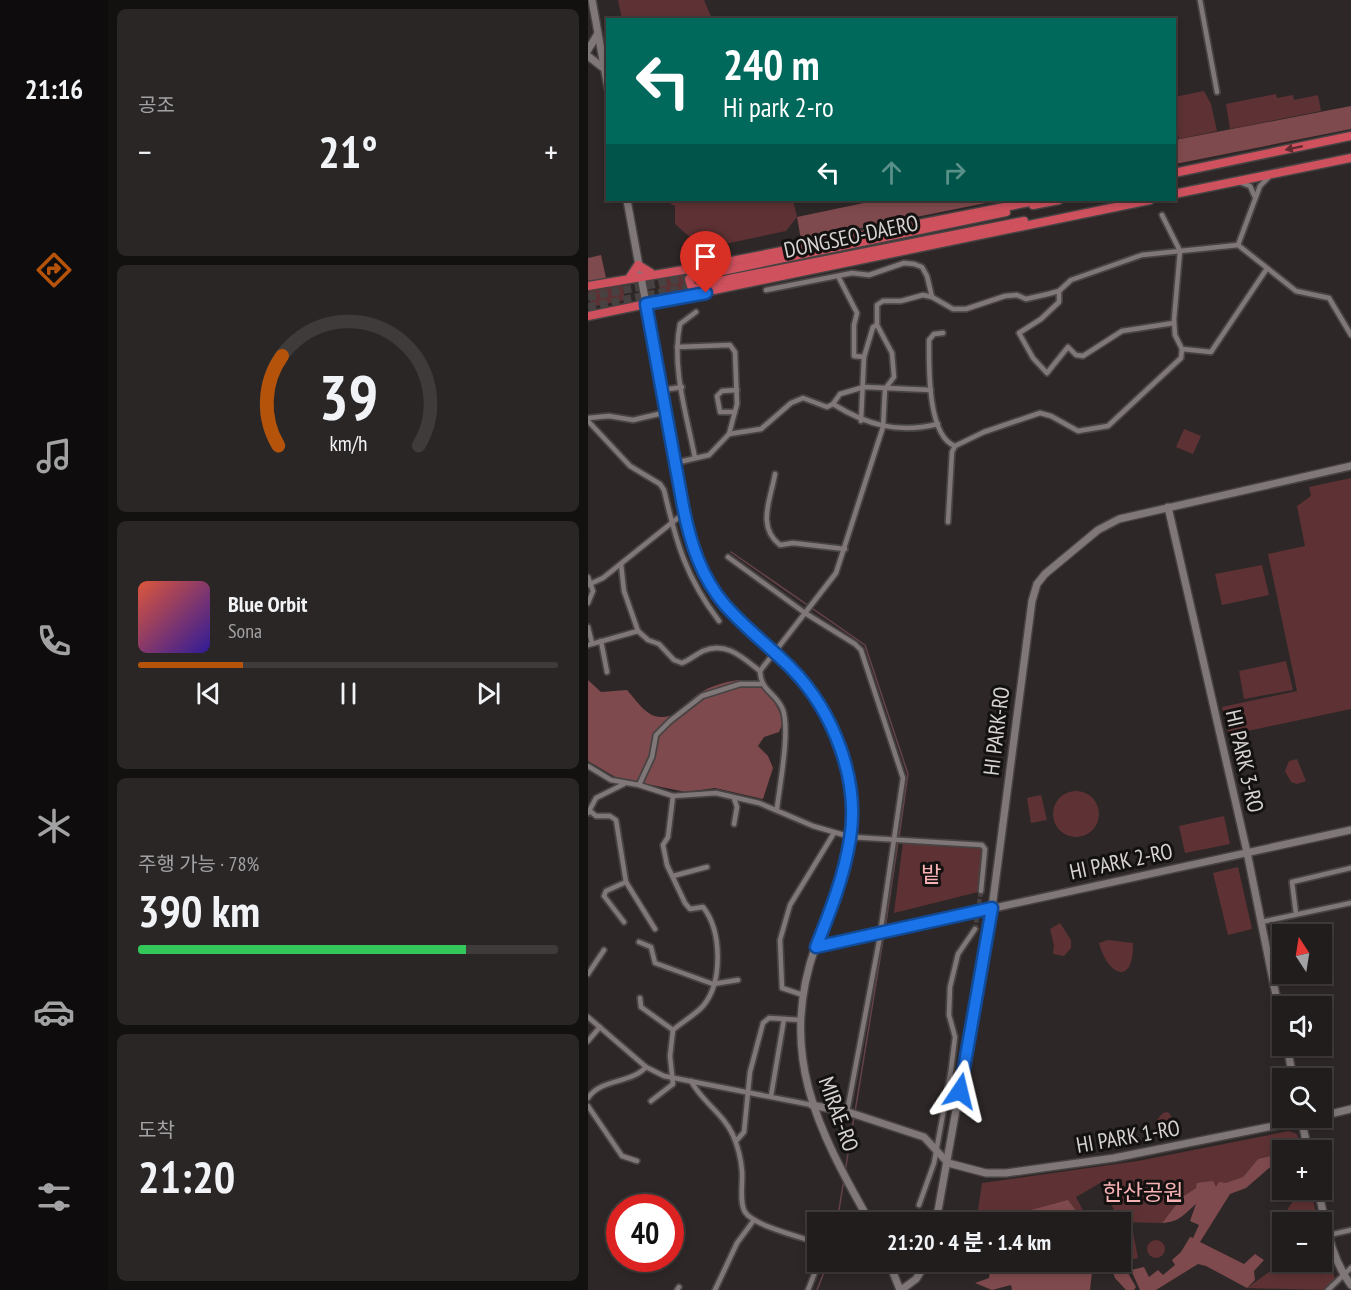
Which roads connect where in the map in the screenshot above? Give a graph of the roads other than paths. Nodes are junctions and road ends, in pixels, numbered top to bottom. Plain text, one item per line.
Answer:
1 (592, 0) edge
2 (1200, 0) edge
3 (597, 29) junction
4 (601, 51) junction
5 (588, 53) edge
6 (605, 73) junction
7 (606, 78) edge
8 (1217, 92) dead end
9 (1351, 136) edge
10 (1351, 158) edge
11 (1176, 173) edge
12 (1277, 173) junction
13 (1229, 183) junction
14 (1176, 194) edge
15 (1255, 196) junction
16 (627, 201) edge
17 (1036, 201) edge
18 (1055, 201) edge
19 (1142, 201) edge
20 (1162, 215) dead end
21 (1238, 245) junction
22 (1180, 251) junction
23 (638, 264) junction
24 (1266, 270) junction
25 (658, 273) junction
26 (640, 276) junction
27 (839, 278) junction
28 (625, 279) junction
29 (703, 280) junction
30 (588, 286) edge
31 (766, 290) dead end
32 (1059, 291) junction
33 (932, 297) junction
34 (646, 304) junction
35 (696, 312) dead end
36 (588, 316) edge
37 (1174, 323) junction
38 (878, 324) junction
39 (943, 333) dead end
40 (1351, 335) edge
41 (677, 347) junction
42 (1182, 350) junction
43 (864, 357) junction
44 (682, 387) junction
45 (864, 387) junction
46 (885, 389) junction
47 (663, 390) junction
48 (737, 390) junction
49 (931, 390) junction
50 (833, 404) junction
51 (667, 412) junction
52 (735, 412) junction
53 (588, 420) edge
54 (861, 421) junction
55 (938, 424) junction
56 (883, 427) junction
57 (729, 434) junction
58 (956, 446) junction
59 (695, 458) junction
60 (675, 463) junction
61 (1351, 466) edge
62 (775, 474) dead end
63 (1168, 507) junction
64 (684, 513) junction
65 (948, 522) dead end
66 (671, 525) junction
67 (845, 549) junction
68 (728, 557) dead end
69 (621, 564) junction
70 (588, 577) edge
71 (590, 584) edge
72 (588, 603) edge
73 (807, 611) junction
74 (719, 621) dead end
75 (588, 627) edge
76 (638, 631) junction
77 (601, 641) junction
78 (590, 644) edge
79 (774, 653) junction
80 (760, 671) junction
81 (607, 672) dead end
82 (761, 684) junction
83 (588, 766) edge
84 (624, 783) junction
85 (639, 785) junction
86 (673, 796) junction
87 (734, 798) junction
88 (777, 808) junction
89 (589, 812) edge
90 (734, 824) dead end
91 (1351, 830) edge
92 (834, 833) junction
93 (851, 837) junction
94 (895, 838) junction
95 (1247, 852) junction
96 (707, 867) dead end
97 (1351, 868) edge
98 (674, 876) junction
99 (626, 882) junction
100 (981, 891) tunnel mouth
101 (1351, 903) edge
102 (992, 908) junction
103 (1296, 914) junction
104 (624, 922) dead end
105 (1262, 922) junction
106 (655, 929) dead end
107 (975, 929) tunnel mouth
108 (639, 942) dead end
109 (816, 947) junction
110 (604, 950) dead end
111 (588, 974) edge
112 (738, 980) dead end
113 (714, 984) junction
114 (803, 995) junction
115 (1276, 996) edge
116 (640, 998) dead end
117 (588, 1017) edge
118 (783, 1019) junction
119 (801, 1020) junction
120 (600, 1027) junction
121 (673, 1030) junction
122 (588, 1041) edge
123 (646, 1067) junction
124 (674, 1077) junction
125 (690, 1080) junction
126 (747, 1091) junction
127 (771, 1096) junction
128 (588, 1098) edge
129 (651, 1101) dead end
130 (812, 1105) junction
131 (588, 1106) edge
132 (1351, 1109) edge
133 (849, 1113) junction
134 (1332, 1114) edge
135 (1272, 1125) edge
136 (736, 1141) junction
137 (936, 1151) junction
138 (637, 1161) dead end
139 (948, 1163) junction
140 (919, 1205) dead end
141 (864, 1212) edge
142 (938, 1212) edge
143 (754, 1220) junction
144 (1351, 1230) edge
145 (1332, 1234) edge
146 (807, 1239) edge
147 (1332, 1244) edge
148 (1351, 1268) edge
149 (815, 1272) edge
150 (893, 1272) edge
151 (921, 1272) edge
152 (1342, 1273) junction
153 (1351, 1285) edge
154 (716, 1290) edge
155 (808, 1290) edge
156 (901, 1290) edge
157 (1328, 1290) edge

1 - 3 street
2 - 8 street
3 - 4 street
3 - 5 street
4 - 5 street
4 - 6 street
5 - 6 street
6 - 7 street
9 -> 11 highway
10 - 12 highway
12 - 13 highway
12 - 15 street
13 - 14 highway
13 - 15 street
15 - 21 street
16 - 23 street, MIRAE-RO
17 - 29 highway
18 - 29 highway, DONGSEO-DAERO
19 - 29 highway
20 - 22 street
21 - 22 street
21 - 24 street
22 - 32 street
22 - 37 street
23 - 25 highway
23 - 26 street, MIRAE-RO
23 - 28 highway
24 - 40 street
24 - 42 street
25 - 26 highway
25 - 29 highway
26 - 28 highway
26 - 34 street, MIRAE-RO
27 - 31 street
27 - 33 street
27 - 43 street
28 - 30 highway
29 - 34 highway
32 - 33 street
32 - 37 street
33 - 38 street
34 - 36 highway
34 - 47 street, MIRAE-RO
35 - 41 street
37 - 42 street
38 - 43 street
38 - 46 street
39 - 49 street
41 - 44 street
41 - 48 street
42 - 58 street
43 - 45 street
44 - 47 street
44 - 59 street
45 - 46 street
45 - 50 street
45 - 54 street
46 - 49 street
46 - 56 street
47 - 51 street, MIRAE-RO
48 - 52 street
48 - 52 street
49 - 55 street
50 - 54 street
50 - 57 street
51 - 53 street
51 - 60 street, MIRAE-RO
52 - 57 street
53 - 66 street
54 - 56 street
55 - 56 street
55 - 58 street
56 - 67 street
57 - 59 street
58 - 65 street
59 - 60 street
60 - 64 street, MIRAE-RO
61 - 63 street, HI PARK-RO
62 - 67 street
63 - 95 street, HI PARK 3-RO
63 - 102 street, HI PARK-RO
64 - 66 street
64 - 79 street, MIRAE-RO
66 - 69 street
66 - 74 street
67 - 73 street
68 - 73 street
69 - 71 street
69 - 76 street
70 - 71 street
71 - 72 street
73 - 79 street
73 - 94 street
75 - 78 street
76 - 77 street
76 - 80 street
77 - 78 street
77 - 81 street
79 - 80 street
79 - 93 street, MIRAE-RO
80 - 82 street
82 - 85 street
82 - 88 street
83 - 84 street
84 - 85 street
84 - 89 street
85 - 86 street
86 - 87 street
86 - 98 street
87 - 88 street
87 - 90 street
88 - 92 street
89 - 99 street
91 - 95 street, HI PARK 2-RO
92 - 93 street
92 - 114 street
93 - 94 street
93 - 109 street, MIRAE-RO
94 - 100 street
94 - 133 street
95 - 102 street, HI PARK 2-RO
95 - 105 street, HI PARK 3-RO
96 - 98 street
97 - 103 street
98 - 113 street
99 - 104 street
99 - 106 street
101 - 103 street
102 - 109 street, HI PARK 2-RO, bridge
102 - 139 street, HI PARK-RO
103 - 105 street
105 - 115 street, HI PARK 3-RO
107 - 137 street
108 - 113 street
109 - 114 street, MIRAE-RO
110 - 111 street
112 - 113 street
113 - 121 street
114 - 119 street, MIRAE-RO
116 - 121 street
117 - 120 street
118 - 119 street
118 - 126 street
118 - 127 street
119 - 130 street, MIRAE-RO
120 - 122 street
120 - 123 street
121 - 124 street
123 - 124 street
123 - 128 street
124 - 125 street
124 - 129 street
125 - 126 street
125 - 136 street
126 - 127 street
126 - 136 street
127 - 130 street
130 - 133 street
130 - 141 street, MIRAE-RO
131 - 138 street
132 - 134 street
133 - 137 street
135 - 139 street, HI PARK 1-RO
136 - 143 street
137 - 139 street
137 - 140 street
139 - 142 street, HI PARK-RO
143 - 146 street
143 - 154 street
144 - 145 street
147 - 152 street
148 - 152 street
149 - 155 street
150 - 156 street
151 - 156 street
152 - 153 street
152 - 157 street

